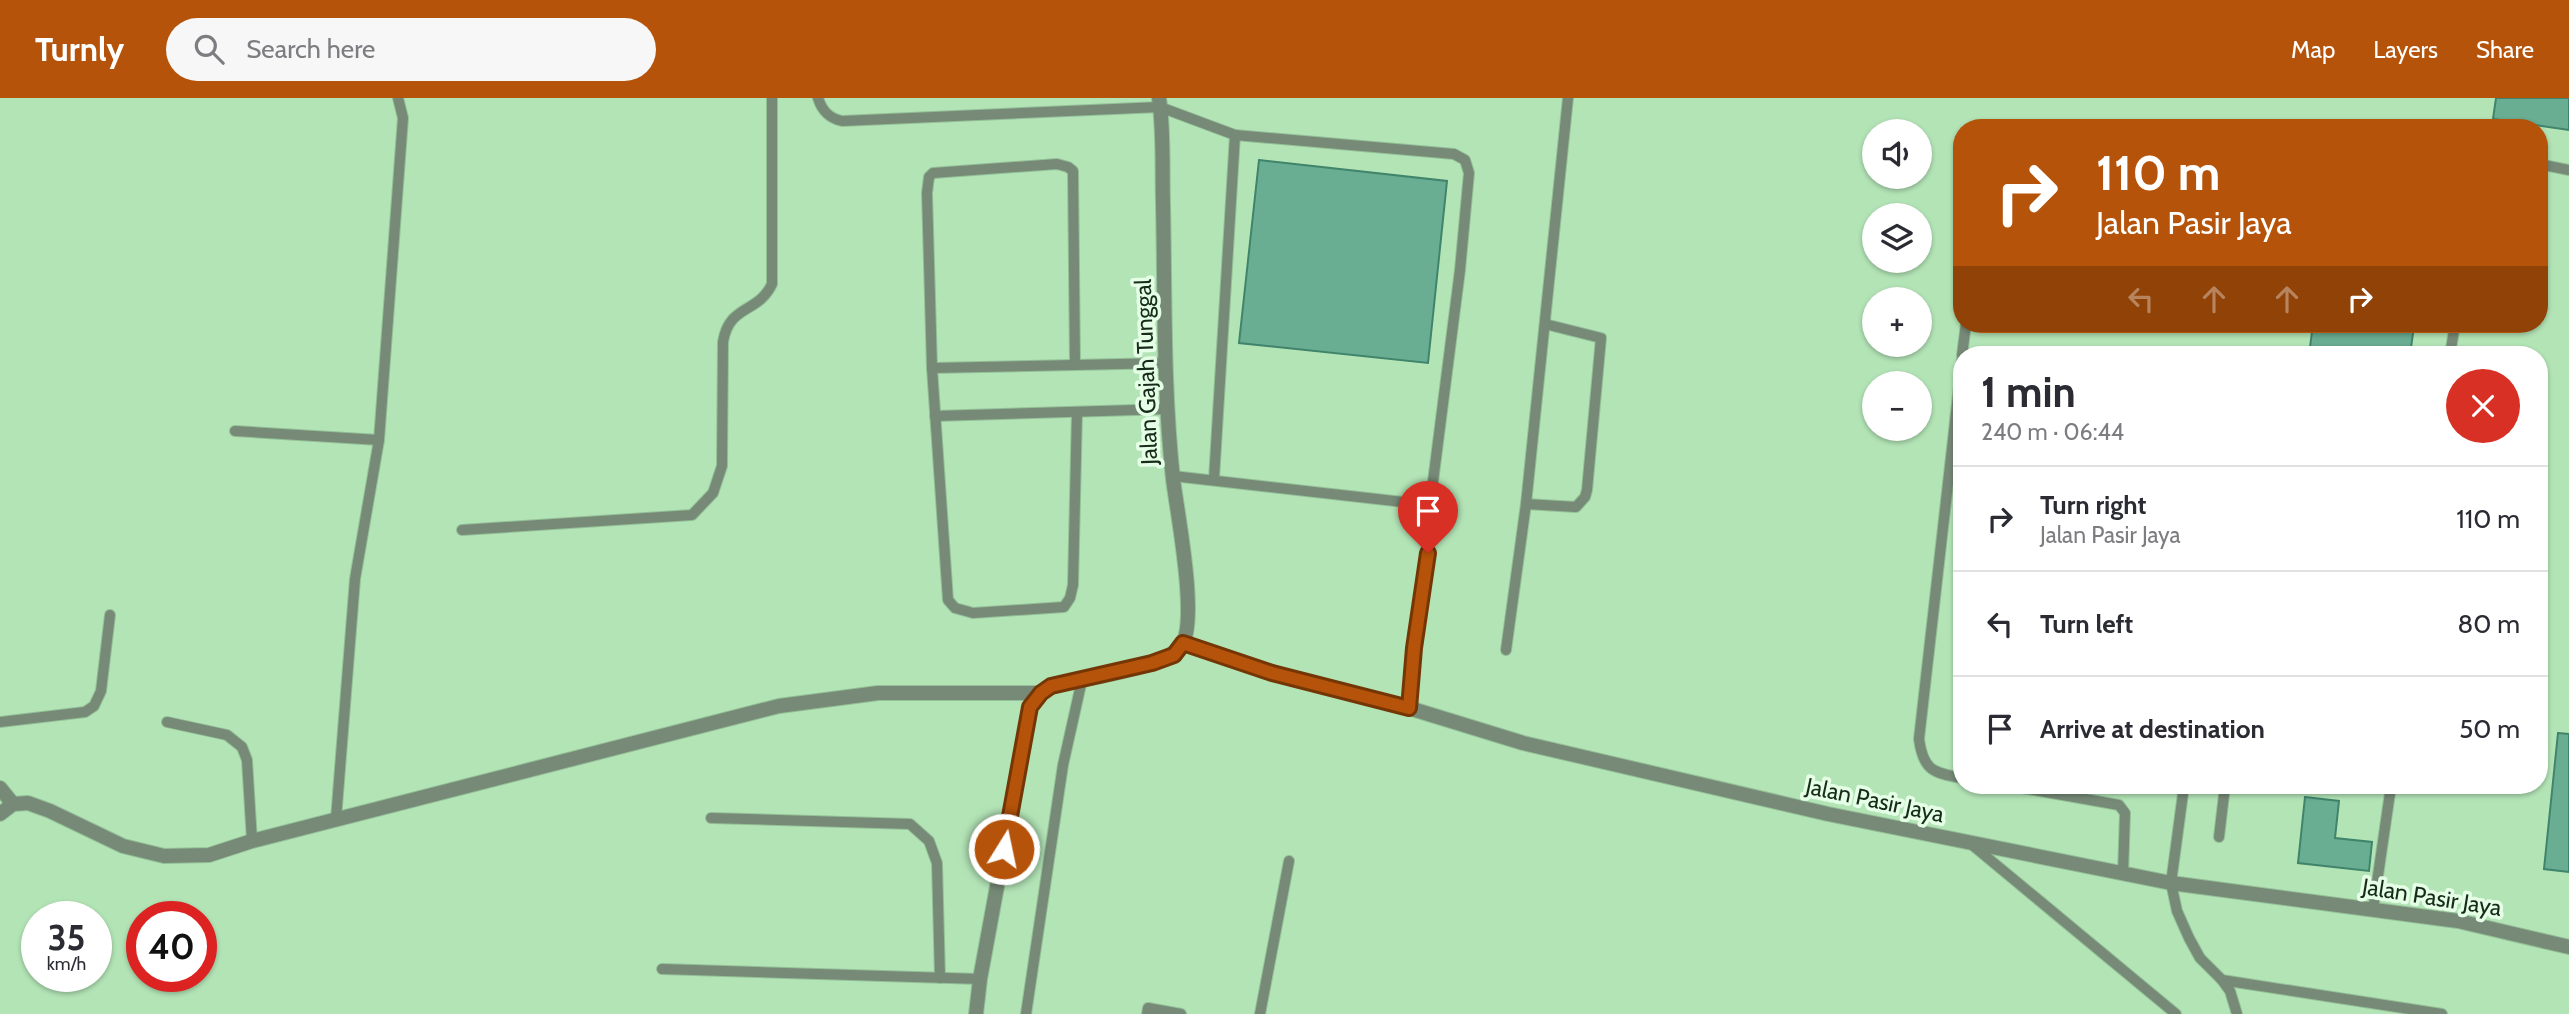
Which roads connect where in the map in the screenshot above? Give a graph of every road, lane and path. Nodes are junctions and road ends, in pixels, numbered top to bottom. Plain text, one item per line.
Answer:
1 (398, 98) edge
2 (772, 98) edge
3 (818, 98) edge
4 (1037, 98) edge
5 (1568, 98) edge
6 (1159, 102) edge
7 (1121, 103) edge
8 (1037, 111) junction
9 (1236, 135) junction
10 (2548, 166) edge
11 (2569, 170) edge
12 (1545, 324) junction
13 (1167, 363) junction
14 (1075, 364) junction
15 (932, 368) junction
16 (1169, 409) junction
17 (1077, 412) junction
18 (935, 416) junction
19 (235, 431) dead end
20 (1953, 438) edge
21 (379, 440) junction
22 (1173, 476) junction
23 (1214, 480) junction
24 (1527, 504) junction
25 (1430, 505) junction
26 (462, 530) dead end
27 (110, 615) dead end
28 (1183, 643) junction
29 (1506, 650) dead end
30 (1082, 680) junction
31 (1041, 693) junction
32 (1409, 708) junction
33 (0, 722) edge
34 (167, 722) dead end
35 (1953, 776) edge
36 (0, 788) edge
37 (2056, 794) edge
38 (2182, 794) edge
39 (2224, 794) edge
40 (2391, 794) edge
41 (13, 804) junction
42 (0, 814) edge
43 (711, 818) dead end
44 (336, 819) junction
45 (2219, 837) dead end
46 (252, 841) junction
47 (1971, 844) junction
48 (1289, 862) dead end
49 (2123, 874) junction
50 (2171, 883) junction
51 (2373, 910) junction
52 (2569, 947) edge
53 (662, 969) dead end
54 (940, 978) junction
55 (980, 979) junction
56 (2222, 980) junction
57 (976, 1014) edge
58 (1026, 1014) edge
59 (1147, 1014) edge
60 (1181, 1014) edge
61 (1260, 1014) edge
62 (2176, 1014) edge
63 (2237, 1014) edge
64 (2442, 1014) edge

1 - 21 lane
2 - 26 lane
3 - 8 lane
4 - 8 lane
5 - 12 lane
6 - 7 lane
6 - 9 lane
6 - 13 street, Jalan Gajah Tunggal
7 - 8 lane
9 - 23 lane
9 - 25 lane
10 - 11 lane
12 - 24 lane
12 - 24 lane
13 - 14 lane
13 - 16 street, Jalan Gajah Tunggal
14 - 15 lane
14 - 15 lane
15 - 18 lane
16 - 17 lane
16 - 22 street, Jalan Gajah Tunggal
17 - 18 lane
17 - 18 lane
19 - 21 lane
20 - 35 lane
21 - 44 lane
22 - 23 lane
22 - 28 street, Jalan Gajah Tunggal
23 - 25 lane
24 - 29 lane
25 - 32 lane
27 - 33 lane
28 - 30 street
28 - 32 street, Jalan Pasir Jaya
30 - 31 street
30 - 58 lane
31 - 44 street
31 - 55 street
32 - 47 street, Jalan Pasir Jaya
34 - 46 lane
36 - 41 street
37 - 49 lane
38 - 50 lane
39 - 45 lane
40 - 51 lane
41 - 42 street
41 - 46 street
43 - 54 lane
44 - 46 street
47 - 49 street, Jalan Pasir Jaya
47 - 62 lane
48 - 61 lane
49 - 50 street, Jalan Pasir Jaya
50 - 51 street, Jalan Pasir Jaya
50 - 56 lane
51 - 52 street, Jalan Pasir Jaya
53 - 54 lane
54 - 55 lane
55 - 57 street
56 - 63 lane
56 - 64 lane
59 - 60 lane

